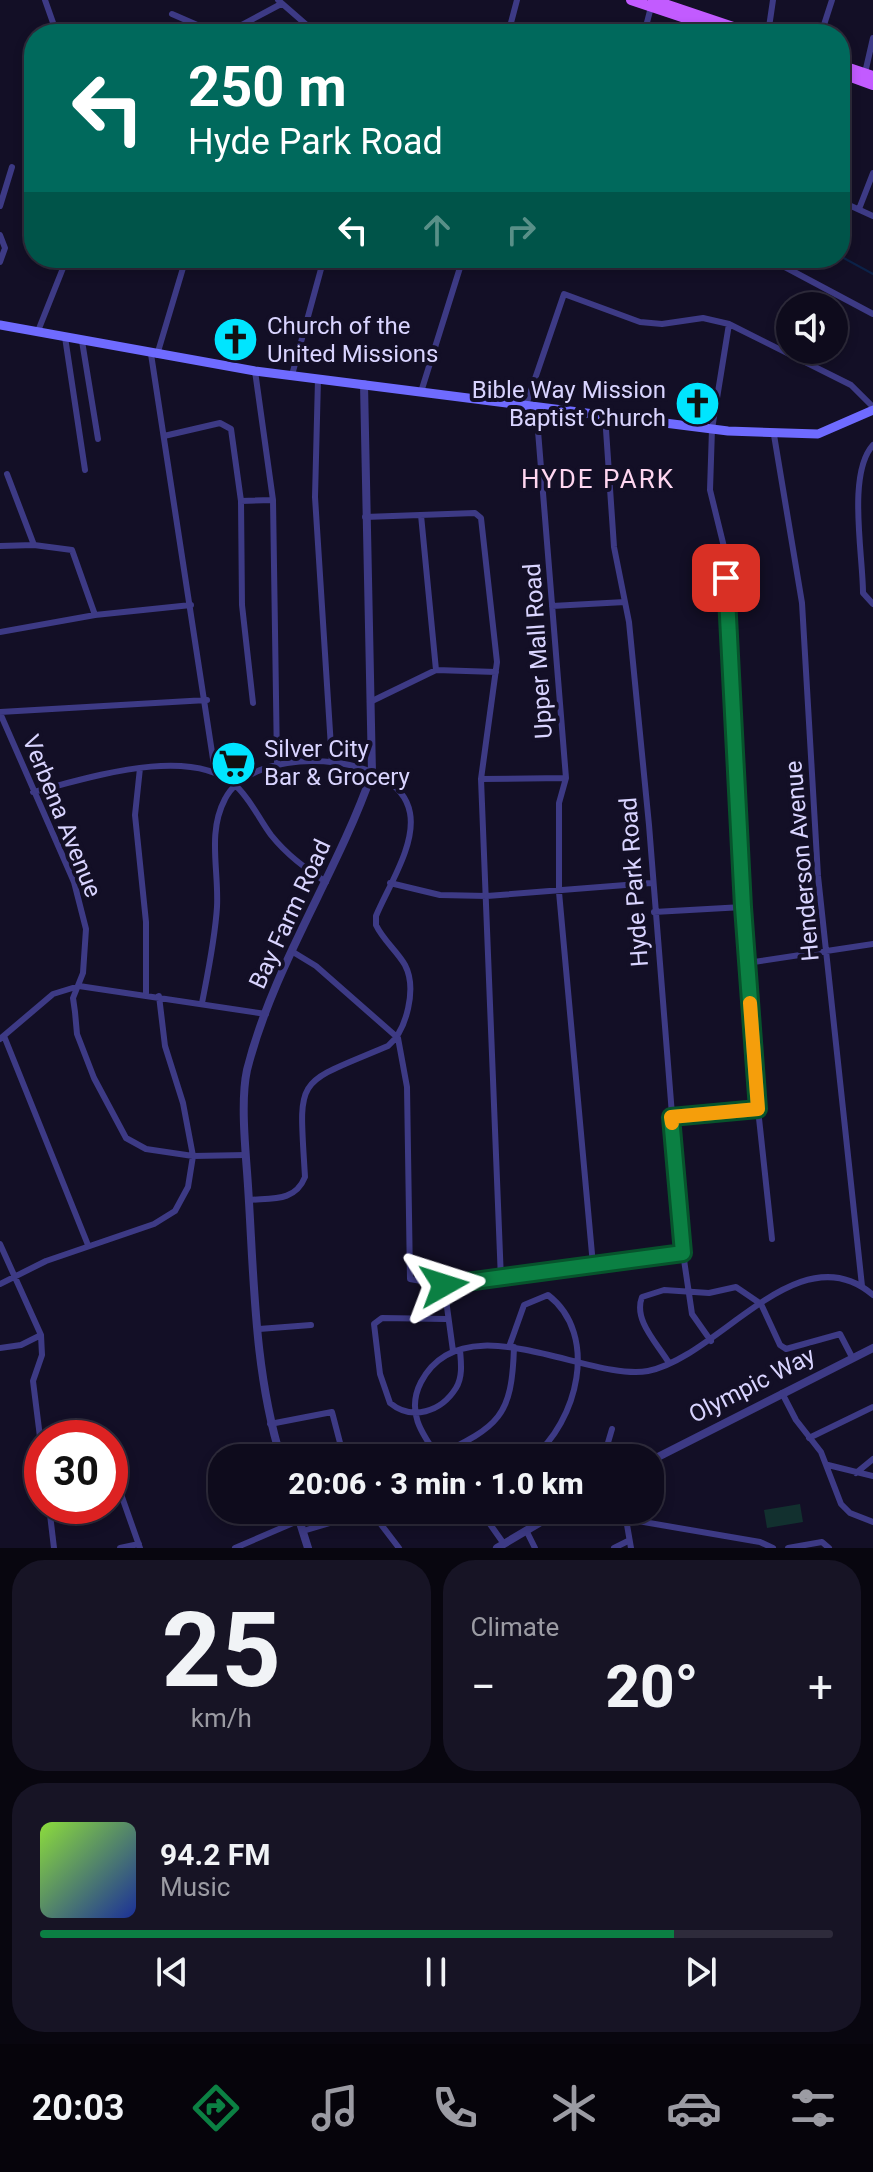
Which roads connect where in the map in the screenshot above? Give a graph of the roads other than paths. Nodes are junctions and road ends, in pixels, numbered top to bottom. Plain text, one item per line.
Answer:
1 (45, 0) edge
2 (517, 0) edge
3 (631, 0) edge
4 (773, 0) edge
5 (832, 0) edge
6 (280, 2) edge
7 (657, 2) edge
8 (172, 14) dead end
9 (53, 24) edge
10 (195, 24) edge
11 (242, 24) edge
12 (305, 24) edge
13 (511, 24) edge
14 (648, 24) edge
15 (699, 24) edge
16 (724, 24) edge
17 (769, 24) edge
18 (824, 24) edge
19 (873, 38) edge
20 (850, 68) edge
21 (869, 75) edge
22 (850, 77) edge
23 (873, 85) edge
24 (12, 167) dead end
25 (873, 173) edge
26 (850, 205) edge
27 (0, 206) edge
28 (859, 209) junction
29 (873, 216) edge
30 (0, 235) edge
31 (0, 262) edge
32 (63, 268) edge
33 (183, 268) edge
34 (321, 268) edge
35 (460, 268) edge
36 (787, 268) edge
37 (873, 314) edge
38 (729, 324) junction
39 (0, 325) edge
40 (38, 331) junction
41 (65, 337) junction
42 (82, 341) junction
43 (154, 354) junction
44 (255, 371) junction
45 (292, 375) junction
46 (318, 379) junction
47 (364, 384) junction
48 (421, 392) junction
49 (531, 406) junction
50 (873, 409) edge
51 (605, 415) junction
52 (712, 429) junction
53 (774, 435) junction
54 (164, 436) junction
55 (98, 439) dead end
56 (873, 445) edge
57 (85, 470) dead end
58 (7, 474) dead end
59 (273, 500) junction
60 (241, 501) junction
61 (421, 515) junction
62 (365, 517) junction
63 (34, 545) junction
64 (0, 546) edge
65 (625, 602) junction
66 (873, 604) edge
67 (191, 605) junction
68 (552, 606) junction
69 (95, 615) junction
70 (0, 632) edge
71 (436, 670) junction
72 (496, 672) junction
73 (207, 700) junction
74 (370, 702) junction
75 (253, 703) dead end
76 (0, 712) edge
77 (277, 762) junction
78 (332, 763) junction
79 (140, 768) junction
80 (215, 772) junction
81 (372, 773) junction
82 (566, 778) junction
83 (481, 779) junction
84 (235, 785) junction
85 (33, 792) junction
86 (326, 882) junction
87 (390, 883) junction
88 (651, 883) junction
89 (559, 892) junction
90 (487, 896) junction
91 (743, 907) junction
92 (654, 912) junction
93 (873, 944) edge
94 (828, 951) junction
95 (293, 952) junction
96 (747, 963) junction
97 (79, 986) junction
98 (146, 993) junction
99 (159, 996) junction
100 (202, 1003) junction
101 (266, 1014) junction
102 (2, 1038) edge
103 (398, 1038) junction
104 (758, 1109) junction
105 (671, 1117) junction
106 (246, 1155) junction
107 (193, 1156) junction
108 (249, 1200) junction
109 (772, 1239) dead end
110 (0, 1244) edge
111 (88, 1245) junction
112 (683, 1253) junction
113 (593, 1265) junction
114 (15, 1277) junction
115 (501, 1280) junction
116 (0, 1284) edge
117 (444, 1285) junction
118 (862, 1286) junction
119 (689, 1293) junction
120 (873, 1295) edge
121 (761, 1304) junction
122 (446, 1319) junction
123 (311, 1325) dead end
124 (259, 1329) junction
125 (41, 1335) junction
126 (711, 1341) junction
127 (511, 1347) junction
128 (0, 1348) edge
129 (873, 1348) edge
130 (456, 1350) junction
131 (852, 1357) junction
132 (578, 1360) junction
133 (669, 1363) junction
134 (782, 1392) junction
135 (873, 1407) edge
136 (413, 1415) junction
137 (38, 1420) edge
138 (270, 1424) junction
139 (612, 1429) dead end
140 (809, 1438) junction
141 (276, 1444) edge
142 (340, 1444) edge
143 (430, 1444) edge
144 (460, 1444) edge
145 (549, 1444) edge
146 (608, 1444) edge
147 (664, 1454) edge
148 (873, 1459) edge
149 (828, 1465) junction
150 (856, 1473) junction
151 (873, 1476) edge
152 (128, 1515) edge
153 (873, 1522) edge
154 (51, 1524) edge
155 (291, 1524) edge
156 (301, 1524) edge
157 (325, 1524) edge
158 (380, 1524) edge
159 (488, 1524) edge
160 (536, 1524) edge
161 (627, 1524) edge
162 (652, 1524) edge
163 (526, 1530) junction
164 (303, 1531) junction
165 (714, 1536) junction
166 (630, 1544) edge
167 (396, 1545) edge
168 (139, 1546) edge
169 (500, 1546) edge
170 (54, 1548) edge
171 (120, 1548) edge
172 (235, 1548) edge
173 (308, 1548) edge
174 (384, 1548) edge
175 (535, 1548) edge
176 (614, 1548) edge
177 (712, 1548) edge
178 (773, 1548) edge
179 (788, 1548) edge
180 (829, 1548) edge

1 - 9 street
2 - 13 street
3 - 7 main road
4 - 17 street
5 - 18 street
6 - 11 street
6 - 12 street
7 - 14 street
7 - 15 main road
7 - 16 main road
8 - 10 street
19 - 21 street
20 - 21 main road
22 - 23 main road
24 - 27 street
25 - 28 street
26 - 28 street
28 - 29 street
30 - 31 street
32 - 40 street
33 - 43 street
34 - 45 street
35 - 48 street
36 - 37 street
38 - 49 street
38 - 50 street
38 - 52 street
39 - 40 main road
40 - 41 main road
41 - 42 main road
41 - 57 street
42 - 43 main road
42 - 55 street
43 - 44 main road
43 - 54 street
44 - 45 main road
44 - 59 street
45 - 46 main road
46 - 47 main road
46 - 78 street
47 - 48 main road
47 - 62 street, Bay Farm Road
48 - 49 main road
49 - 51 main road
49 - 68 street, Upper Mall Road
50 - 53 main road
51 - 52 main road
51 - 65 street, Hyde Park Road
52 - 53 main road
52 - 91 street
53 - 94 street, Henderson Avenue
54 - 60 street
54 - 67 street
56 - 66 street
58 - 63 street
59 - 60 street
59 - 77 street
60 - 75 street
61 - 62 street
61 - 71 street
61 - 72 street
62 - 74 street, Bay Farm Road
63 - 64 street
63 - 69 street
65 - 68 street
65 - 88 street, Hyde Park Road
67 - 69 street
67 - 73 street
68 - 82 street, Upper Mall Road
69 - 70 street
71 - 72 street
71 - 74 street
72 - 83 street
73 - 76 street
73 - 80 street
74 - 81 street, Bay Farm Road
76 - 85 street, Verbena Avenue
77 - 78 street
77 - 84 street
78 - 81 street
79 - 80 street
79 - 85 street
79 - 98 street
80 - 84 street
81 - 86 street, Bay Farm Road
81 - 87 street
82 - 83 street
82 - 89 street, Upper Mall Road
83 - 90 street
84 - 86 street
84 - 100 street
85 - 97 street, Verbena Avenue
86 - 95 street, Bay Farm Road
87 - 90 street
87 - 103 street
88 - 89 street
88 - 92 street, Hyde Park Road
89 - 90 street
89 - 113 street, Upper Mall Road
90 - 115 street
91 - 92 street
91 - 96 street
92 - 105 street, Hyde Park Road
93 - 94 street
94 - 96 street
94 - 118 street, Henderson Avenue
95 - 101 street, Bay Farm Road
95 - 103 street
96 - 104 street
97 - 98 street
97 - 102 street
97 - 107 street, Verbena Avenue
98 - 99 street
99 - 100 street
99 - 107 street
100 - 101 street
101 - 106 street, Bay Farm Road
102 - 111 street
103 - 108 street
103 - 117 street
104 - 105 street
104 - 109 street
105 - 112 street, Hyde Park Road
106 - 107 street, Verbena Avenue
106 - 108 street, Bay Farm Road
107 - 111 street
108 - 124 street, Bay Farm Road
110 - 114 street
111 - 114 street
112 - 113 street
112 - 119 street, Hyde Park Road
113 - 115 street
114 - 116 street
114 - 125 street
115 - 117 street
117 - 122 street
118 - 120 street
118 - 121 street
119 - 121 street
119 - 126 street, Hyde Park Road
119 - 133 street
121 - 126 street
121 - 131 street
122 - 130 street
122 - 136 street
123 - 124 street
124 - 138 street, Bay Farm Road
125 - 128 street
125 - 137 street
126 - 133 street
127 - 130 street
127 - 132 street
127 - 132 street
127 - 144 street
129 - 131 street, Olympic Way
130 - 136 street
130 - 136 street
131 - 134 street, Olympic Way
132 - 133 street
132 - 145 street
134 - 140 street
134 - 147 street, Olympic Way
135 - 140 street
136 - 143 street
138 - 141 street, Bay Farm Road
138 - 142 street
139 - 146 street
140 - 149 street
148 - 150 street
149 - 150 street
149 - 153 street
150 - 151 street
152 - 168 street
154 - 170 street
155 - 172 street
156 - 164 street
157 - 164 street
158 - 167 street
159 - 169 street
160 - 163 street
161 - 166 street
162 - 165 street
163 - 169 street
163 - 175 street
164 - 173 street
165 - 177 street
165 - 178 street
166 - 176 street
167 - 174 street
168 - 171 street
179 - 180 street

